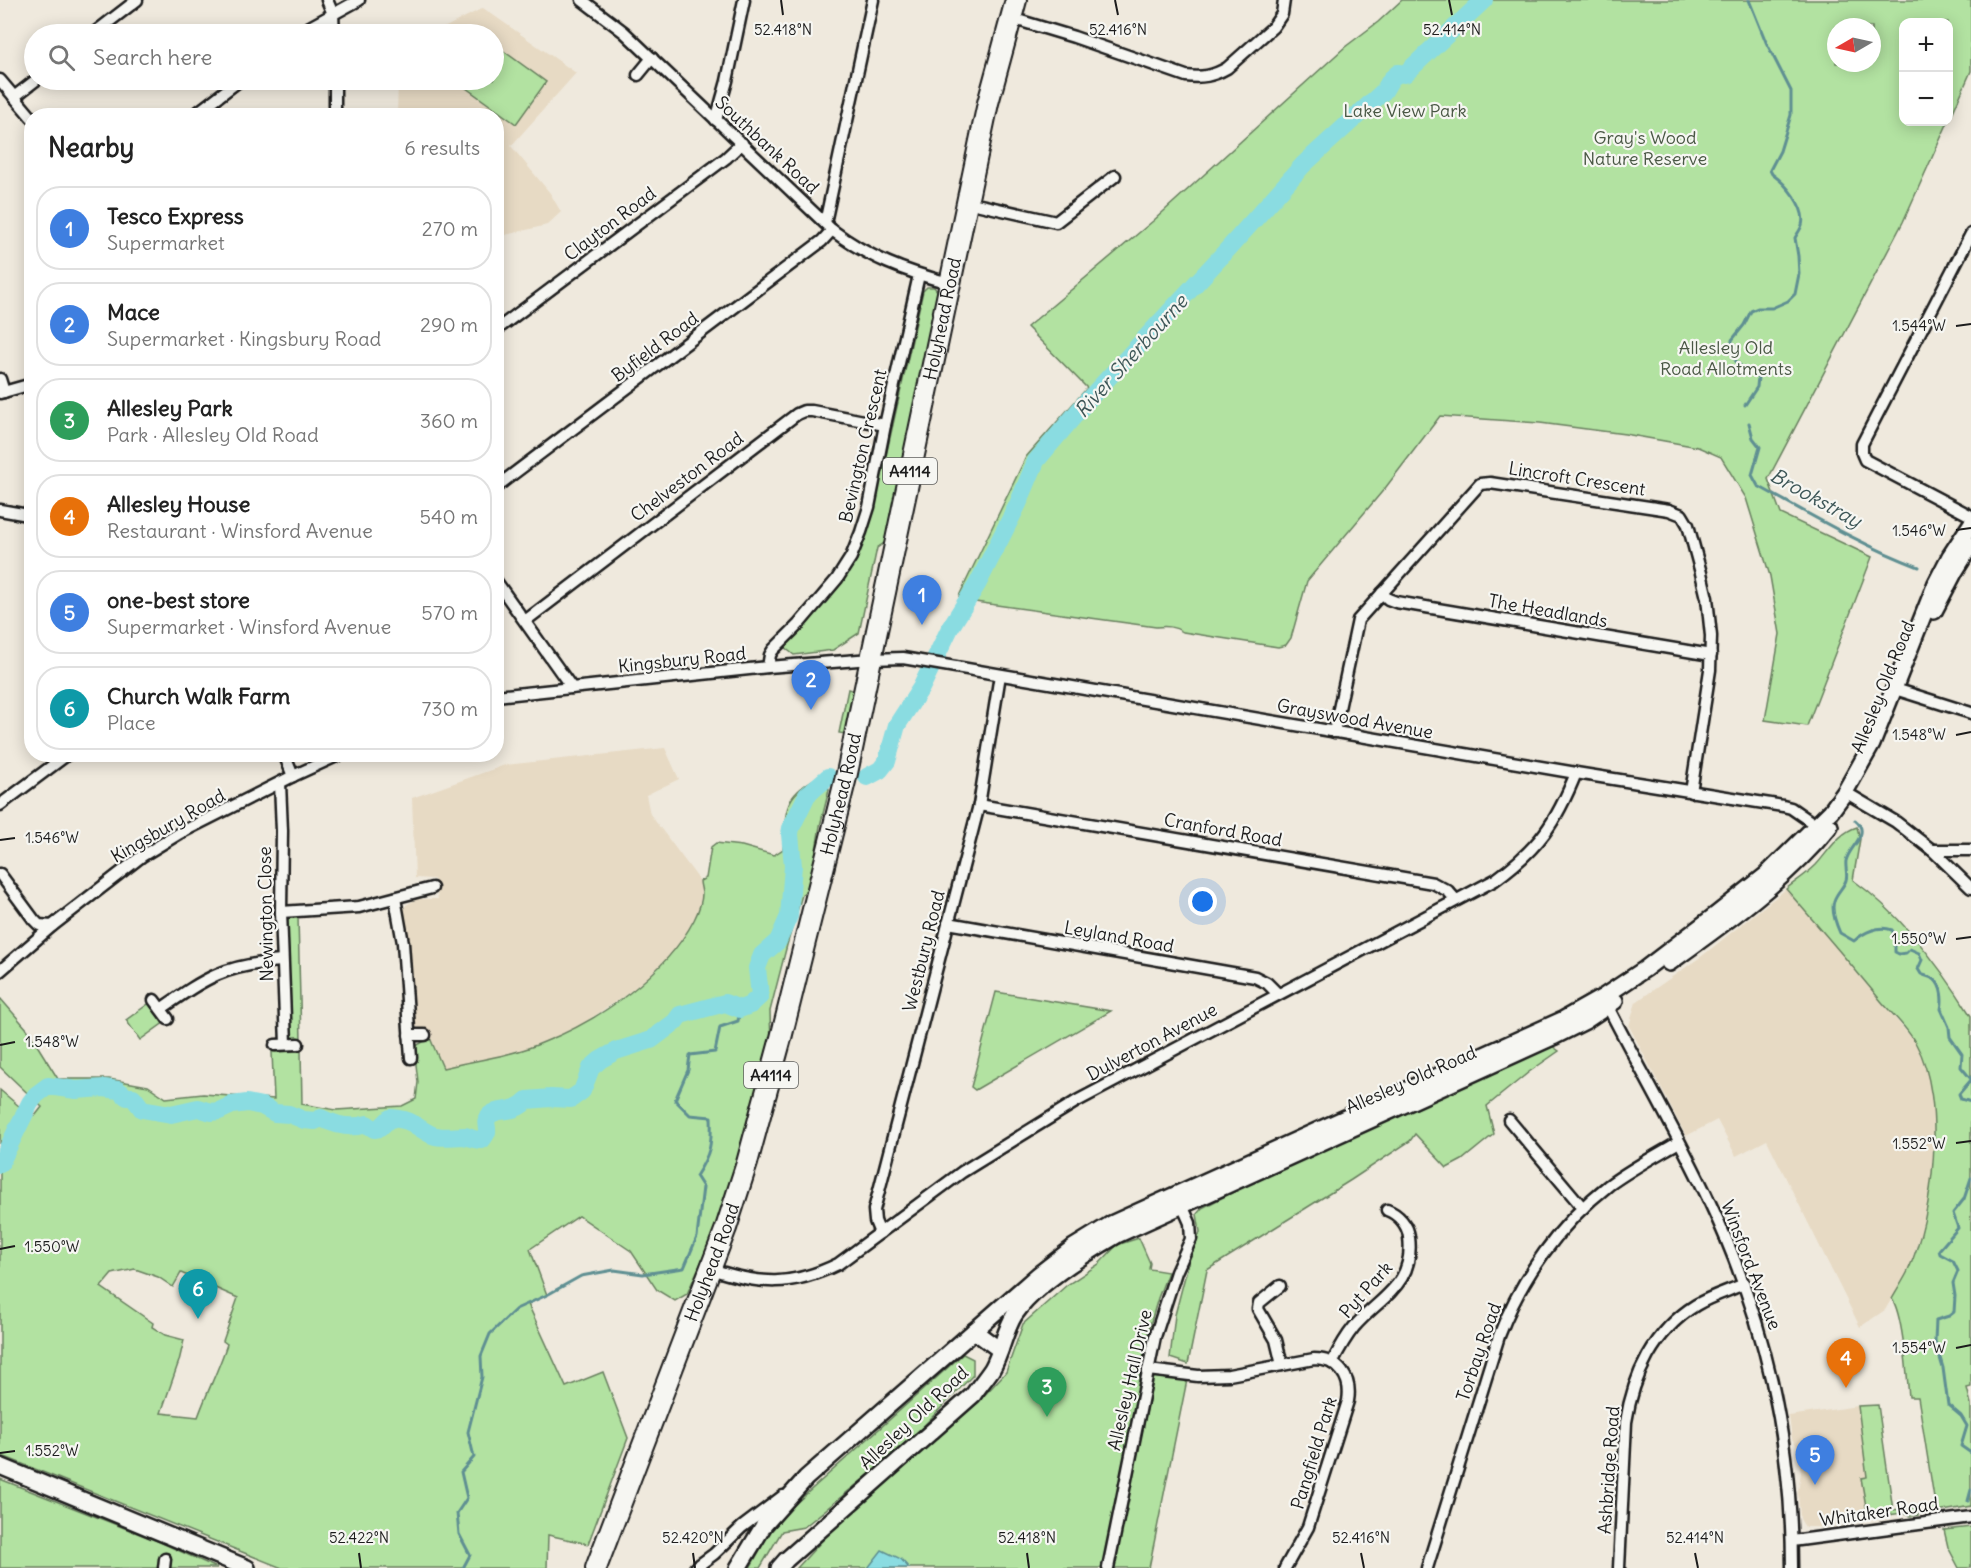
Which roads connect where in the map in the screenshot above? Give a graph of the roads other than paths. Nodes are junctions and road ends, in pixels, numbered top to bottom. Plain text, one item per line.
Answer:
1 (138, 0) edge
2 (327, 0) edge
3 (359, 0) edge
4 (582, 0) edge
5 (744, 0) edge
6 (873, 0) edge
7 (1284, 0) edge
8 (1013, 9) edge
9 (333, 14) junction
10 (106, 24) edge
11 (315, 24) edge
12 (334, 24) edge
13 (652, 58) junction
14 (638, 75) dead end
15 (0, 80) edge
16 (24, 89) edge
17 (227, 90) edge
18 (335, 90) edge
19 (14, 97) junction
20 (203, 108) edge
21 (335, 108) edge
22 (24, 109) edge
23 (716, 120) junction
24 (742, 143) junction
25 (1115, 176) dead end
26 (967, 202) junction
27 (828, 226) junction
28 (1971, 234) edge
29 (919, 275) junction
30 (949, 284) junction
31 (504, 324) edge
32 (0, 379) edge
33 (24, 386) edge
34 (2, 393) edge
35 (885, 425) junction
36 (504, 482) edge
37 (0, 510) edge
38 (24, 514) edge
39 (1971, 516) edge
40 (1971, 525) edge
41 (1971, 545) edge
42 (504, 592) edge
43 (1382, 593) junction
44 (525, 621) junction
45 (1711, 655) junction
46 (871, 659) junction
47 (768, 667) junction
48 (1000, 675) junction
49 (572, 688) junction
50 (1900, 690) junction
51 (504, 695) edge
52 (1971, 713) edge
53 (1334, 732) junction
54 (56, 762) edge
55 (287, 762) edge
56 (324, 762) edge
57 (1576, 773) junction
58 (293, 776) junction
59 (280, 783) junction
60 (1691, 792) junction
61 (1849, 795) junction
62 (979, 804) junction
63 (0, 805) edge
64 (1822, 829) junction
65 (1932, 849) junction
66 (1971, 850) edge
67 (0, 874) edge
68 (432, 888) dead end
69 (1971, 888) edge
70 (395, 898) junction
71 (1456, 900) junction
72 (281, 912) junction
73 (948, 923) junction
74 (52, 926) junction
75 (282, 961) junction
76 (0, 972) edge
77 (1278, 994) junction
78 (1605, 1002) junction
79 (168, 1019) dead end
80 (409, 1035) junction
81 (425, 1035) dead end
82 (298, 1044) dead end
83 (411, 1058) dead end
84 (1381, 1108) junction
85 (1509, 1120) dead end
86 (1679, 1142) junction
87 (1182, 1204) junction
88 (1583, 1209) junction
89 (1387, 1210) dead end
90 (880, 1233) junction
91 (711, 1269) junction
92 (1744, 1284) junction
93 (1280, 1286) dead end
94 (974, 1331) junction
95 (1000, 1350) junction
96 (1332, 1363) junction
97 (1282, 1365) junction
98 (1148, 1370) junction
99 (0, 1466) edge
100 (802, 1483) junction
101 (1966, 1518) edge
102 (1792, 1541) junction
103 (247, 1568) edge
104 (596, 1568) edge
105 (695, 1568) edge
106 (738, 1568) edge
107 (779, 1568) edge
108 (1108, 1568) edge
109 (1285, 1568) edge
110 (1427, 1568) edge
111 (1619, 1568) edge
112 (1792, 1568) edge

1 - 10 street
2 - 9 street
3 - 9 street
4 - 13 street, Southbank Road
5 - 23 street
6 - 27 street
7 - 8 street
8 - 26 highway, Holyhead Road / A4114
9 - 11 street
9 - 12 street
13 - 14 street
13 - 23 street, Southbank Road
15 - 19 street
16 - 19 street
17 - 20 street
18 - 21 street
19 - 22 street
23 - 24 street, Southbank Road
24 - 27 street, Southbank Road
24 - 31 street, Clayton Road
25 - 26 street
26 - 30 highway, Holyhead Road / A4114
27 - 29 street, Southbank Road
27 - 36 street, Byfield Road
28 - 39 street
29 - 30 street, Southbank Road
29 - 35 street, Bevington Crescent
30 - 46 highway, Holyhead Road / A4114
32 - 34 street
33 - 34 street
35 - 44 street, Chelveston Road
35 - 47 street, Bevington Crescent
37 - 38 street
40 - 50 main road, Allesley Old Road
41 - 50 main road, Allesley Old Road
42 - 44 street
43 - 45 street, The Headlands
43 - 45 street, Lincroft Crescent
43 - 53 street, Lincroft Crescent
44 - 49 street
45 - 60 street, Lincroft Crescent
46 - 47 street, Kingsbury Road
46 - 48 street, Grayswood Avenue
46 - 91 highway, Holyhead Road / A4114
47 - 49 street, Kingsbury Road
48 - 53 street, Grayswood Avenue
48 - 62 street, Westbury Road
49 - 51 street, Kingsbury Road
50 - 52 street
50 - 61 main road, Allesley Old Road
53 - 57 street, Grayswood Avenue
54 - 63 street
55 - 58 street
56 - 58 street, Kingsbury Road
57 - 60 street, Grayswood Avenue
57 - 71 street, Dulverton Avenue
58 - 59 street, Kingsbury Road
59 - 72 street, Newington Close
59 - 74 street, Kingsbury Road
60 - 64 street, Grayswood Avenue
61 - 64 main road, Allesley Old Road
61 - 65 street
62 - 71 street, Cranford Road
62 - 73 street, Westbury Road
64 - 78 main road, Allesley Old Road
65 - 66 street
65 - 69 street
67 - 74 street
68 - 70 street
70 - 72 street
70 - 80 street
71 - 77 street, Dulverton Avenue
72 - 75 street, Newington Close
73 - 77 street, Leyland Road
73 - 90 street, Westbury Road
74 - 76 street, Kingsbury Road
75 - 79 street
75 - 82 street, Newington Close
77 - 90 street, Dulverton Avenue
78 - 84 main road, Allesley Old Road
78 - 86 street, Winsford Avenue
80 - 81 street
80 - 83 street
84 - 87 main road, Allesley Old Road
84 - 94 main road, Allesley Old Road
85 - 88 street
86 - 88 street, Torbay Road
86 - 92 street, Winsford Avenue
87 - 95 main road, Allesley Old Road
87 - 98 street, Allesley Hall Drive
88 - 110 street, Torbay Road
89 - 96 street, Pyt Park
90 - 91 street, Dulverton Avenue
91 - 104 highway, Holyhead Road / A4114
92 - 102 street, Winsford Avenue
92 - 111 street, Ashbridge Road
93 - 97 street
94 - 95 main road
94 - 100 main road, Allesley Old Road
95 - 107 main road, Allesley Old Road
96 - 97 street
96 - 109 street, Pangfield Park
97 - 98 street
98 - 108 street, Allesley Hall Drive
99 - 103 main road
100 - 105 street, Allesley Old Road
100 - 106 main road, Allesley Old Road
101 - 102 street, Whitaker Road
102 - 112 street, Winsford Avenue

